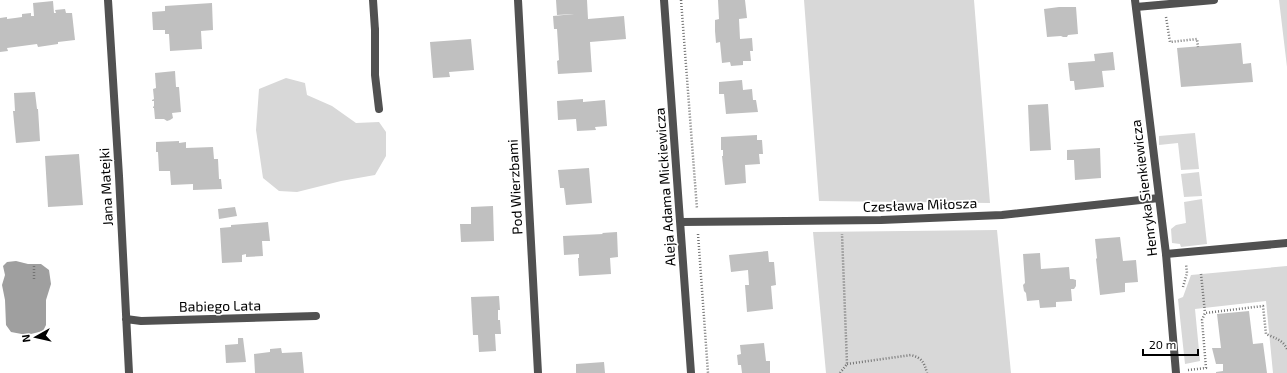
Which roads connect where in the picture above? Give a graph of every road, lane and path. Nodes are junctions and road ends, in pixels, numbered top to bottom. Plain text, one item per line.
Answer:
1 (108, 0) edge
2 (373, 0) edge
3 (518, 0) edge
4 (664, 0) edge
5 (681, 0) edge
6 (1214, 0) edge
7 (1136, 4) edge
8 (1164, 4) junction
9 (1198, 46) dead end
10 (379, 109) dead end
11 (1159, 198) junction
12 (698, 221) junction
13 (842, 221) junction
14 (681, 222) junction
15 (1287, 243) edge
16 (1166, 254) junction
17 (34, 264) dead end
18 (1201, 274) dead end
19 (34, 279) dead end
20 (1205, 313) junction
21 (316, 316) dead end
22 (126, 319) junction
23 (1287, 349) edge
24 (847, 364) junction
25 (1176, 372) edge
26 (129, 373) edge
27 (538, 373) edge
28 (691, 373) edge
29 (708, 373) edge
30 (840, 373) edge
31 (927, 373) edge

1 - 22 street, Jana Matejki
2 - 10 street
3 - 27 street, Pod Wierzbami
4 - 14 street, Aleja Adama Mickiewicza
5 - 12 path
6 - 8 street
7 - 8 street
7 - 11 street, Henryka Sienkiewicza
8 - 9 path
11 - 13 street, Czesława Miłosza
11 - 16 street, Henryka Sienkiewicza
12 - 13 street, Czesława Miłosza
12 - 14 street, Czesława Miłosza
12 - 29 path
13 - 24 path
14 - 28 street, Aleja Adama Mickiewicza
15 - 16 street
16 - 25 street, Henryka Sienkiewicza
17 - 19 path
18 - 20 path
20 - 23 path
20 - 25 path
21 - 22 street, Babiego Lata
22 - 26 street, Jana Matejki
24 - 30 path
24 - 31 path

